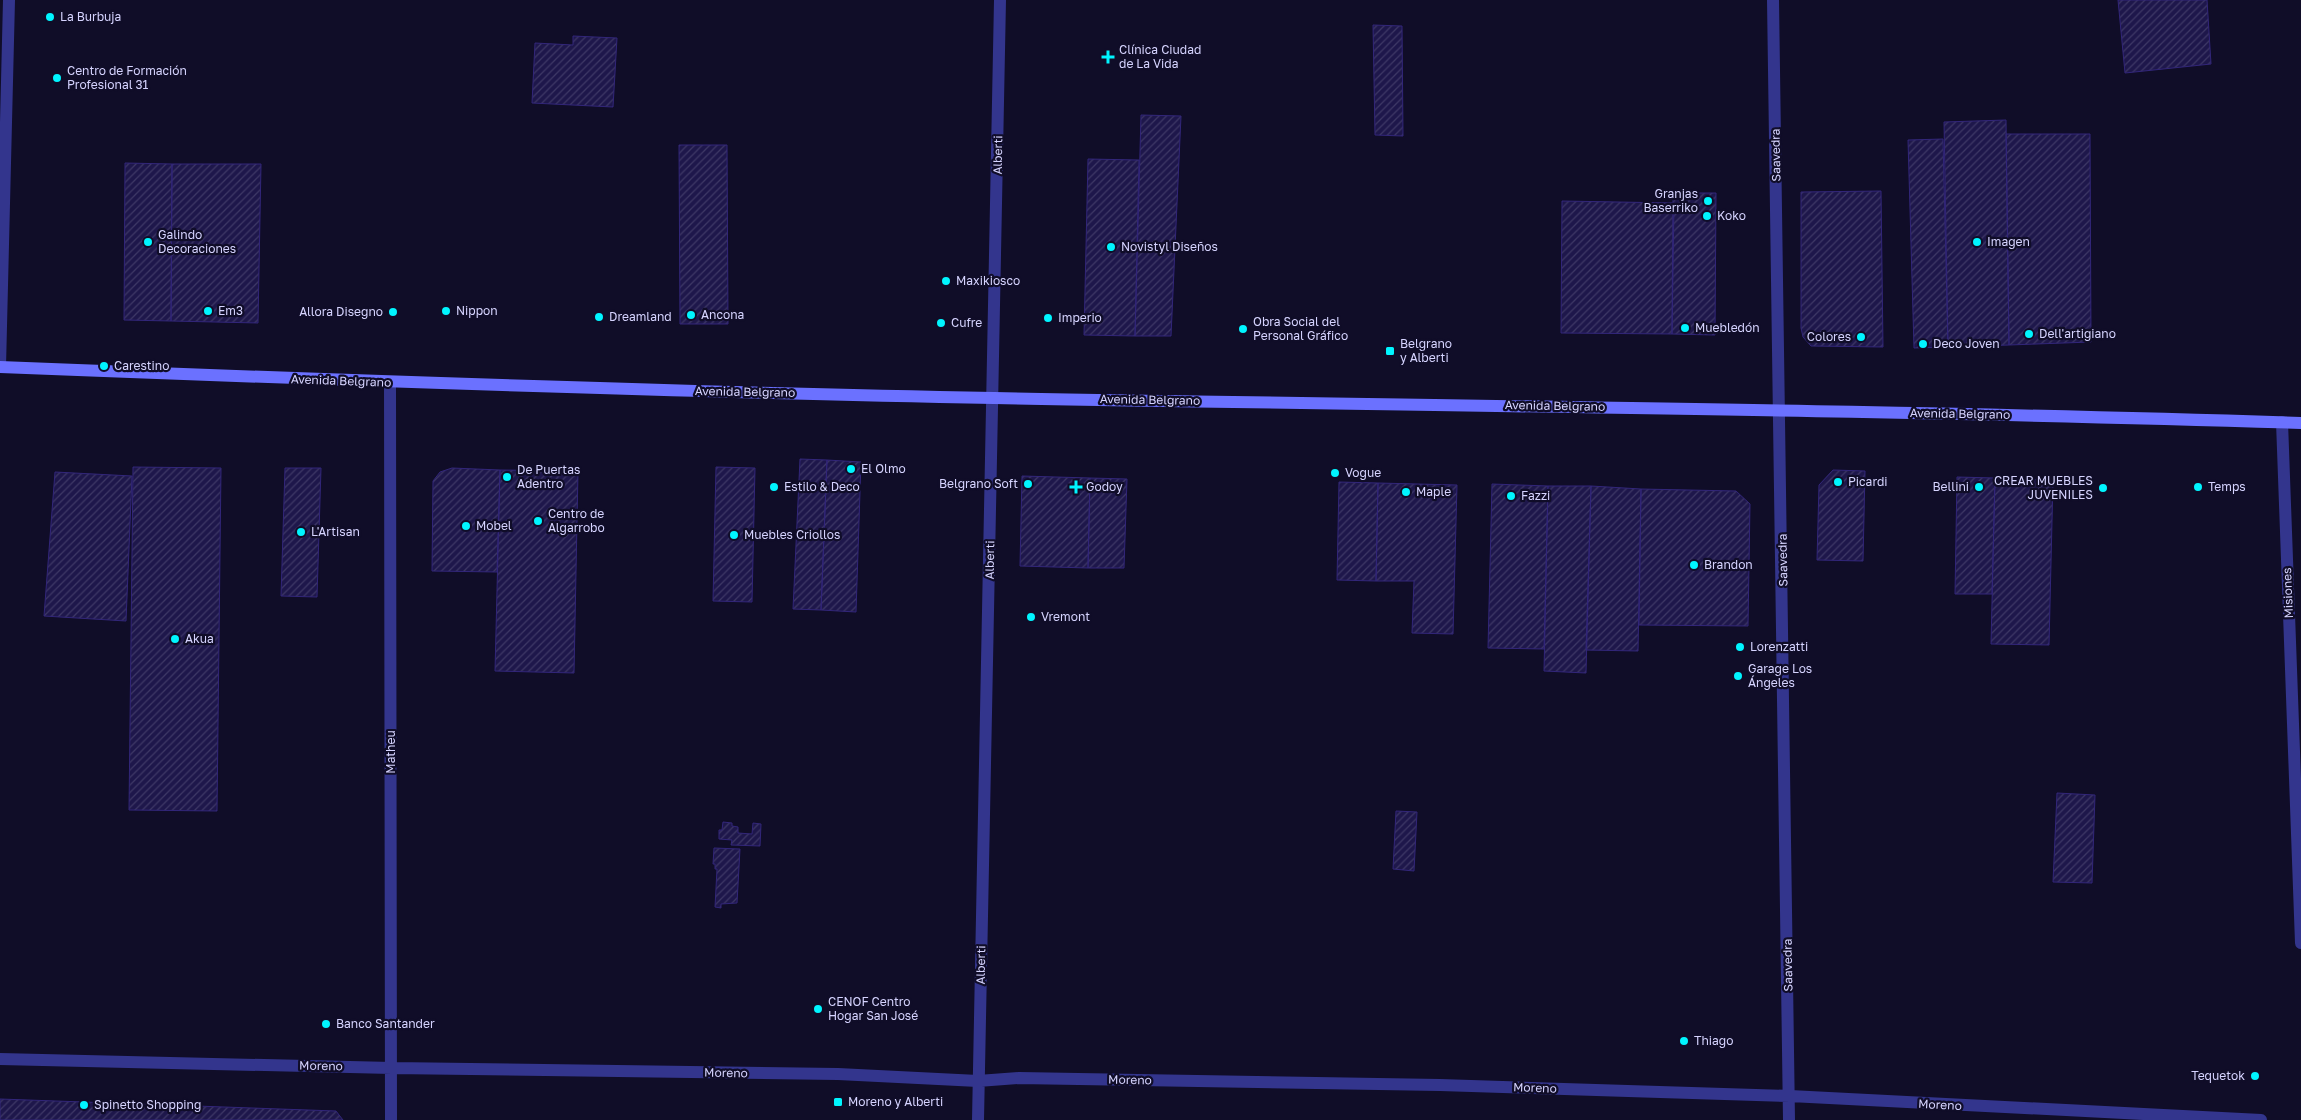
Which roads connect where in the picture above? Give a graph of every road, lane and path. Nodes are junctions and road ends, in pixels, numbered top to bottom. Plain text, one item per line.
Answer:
1 (9, 0) edge
2 (1000, 0) edge
3 (1773, 0) edge
4 (0, 366) edge
5 (390, 383) junction
6 (994, 398) junction
7 (1780, 410) junction
8 (2282, 422) junction
9 (2301, 423) edge
10 (2301, 942) edge
11 (0, 1059) edge
12 (392, 1068) junction
13 (978, 1081) junction
14 (1790, 1096) junction
15 (390, 1120) edge
16 (978, 1120) edge
17 (1790, 1120) edge
18 (2261, 1120) edge

1 - 4 street
2 - 6 street, Alberti
3 - 7 street, Saavedra
4 - 5 main road, Avenida Belgrano
5 - 6 main road, Avenida Belgrano
5 - 12 street, Matheu
6 - 7 main road, Avenida Belgrano
6 - 13 street, Alberti
7 - 8 main road, Avenida Belgrano
7 - 14 street, Saavedra
8 - 9 main road, Avenida Belgrano
8 - 10 street, Misiones
11 - 12 street, Moreno
12 - 13 street, Moreno
12 - 15 street, Matheu
13 - 14 street, Moreno
13 - 16 street, Alberti
14 - 17 street, Saavedra
14 - 18 street, Moreno

